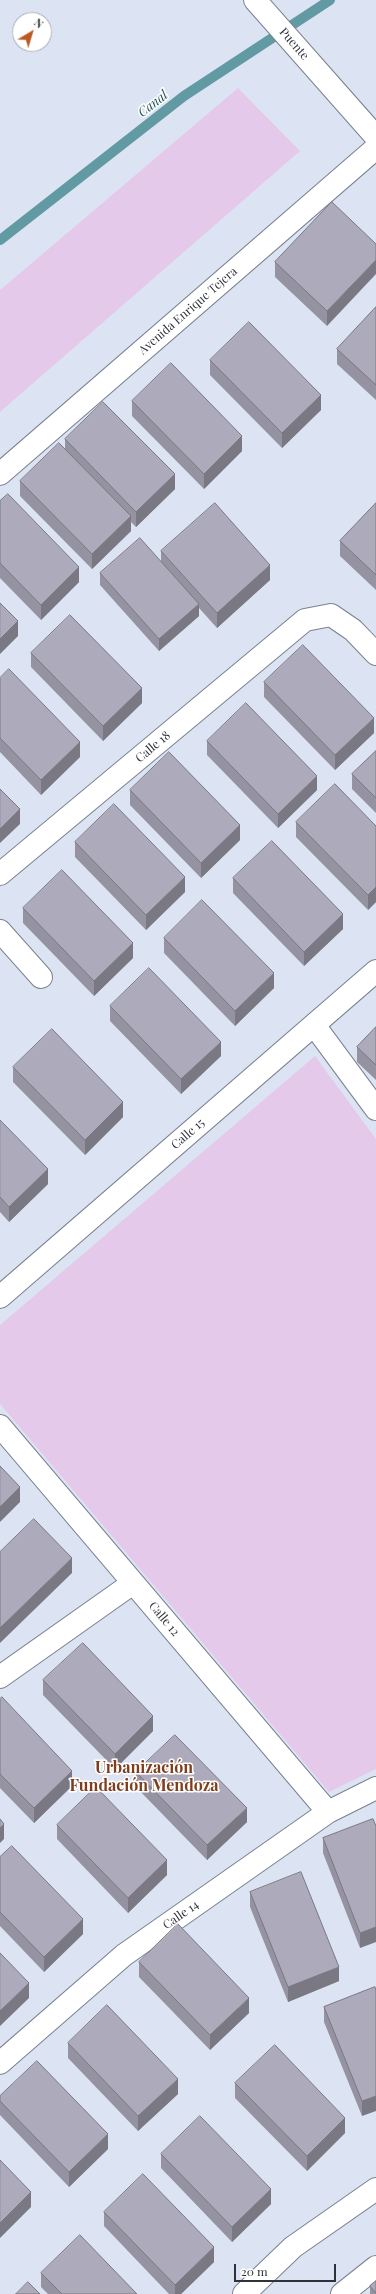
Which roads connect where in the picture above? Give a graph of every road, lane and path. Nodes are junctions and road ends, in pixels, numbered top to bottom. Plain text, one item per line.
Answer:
1 (255, 0) edge
2 (376, 137) edge
3 (376, 148) edge
4 (0, 474) edge
5 (376, 654) edge
6 (0, 874) edge
7 (0, 931) edge
8 (376, 971) edge
9 (41, 977) dead end
10 (314, 1025) junction
11 (376, 1109) edge
12 (0, 1297) edge
13 (0, 1426) edge
14 (133, 1583) junction
15 (0, 1677) edge
16 (376, 1788) edge
17 (328, 1812) junction
18 (0, 2062) edge
19 (376, 2189) edge
20 (376, 2267) edge
21 (244, 2294) edge
22 (342, 2294) edge

1 - 2 street, Puente
3 - 4 street, Avenida Enrique Tejera
5 - 6 street, Calle 18
7 - 9 street
8 - 10 street, Calle 15
10 - 11 street
10 - 12 street, Calle 15
13 - 14 street, Calle 12
14 - 15 street
14 - 17 street, Calle 12
16 - 17 street, Calle 14
17 - 18 street, Calle 14
19 - 21 street
20 - 22 street

